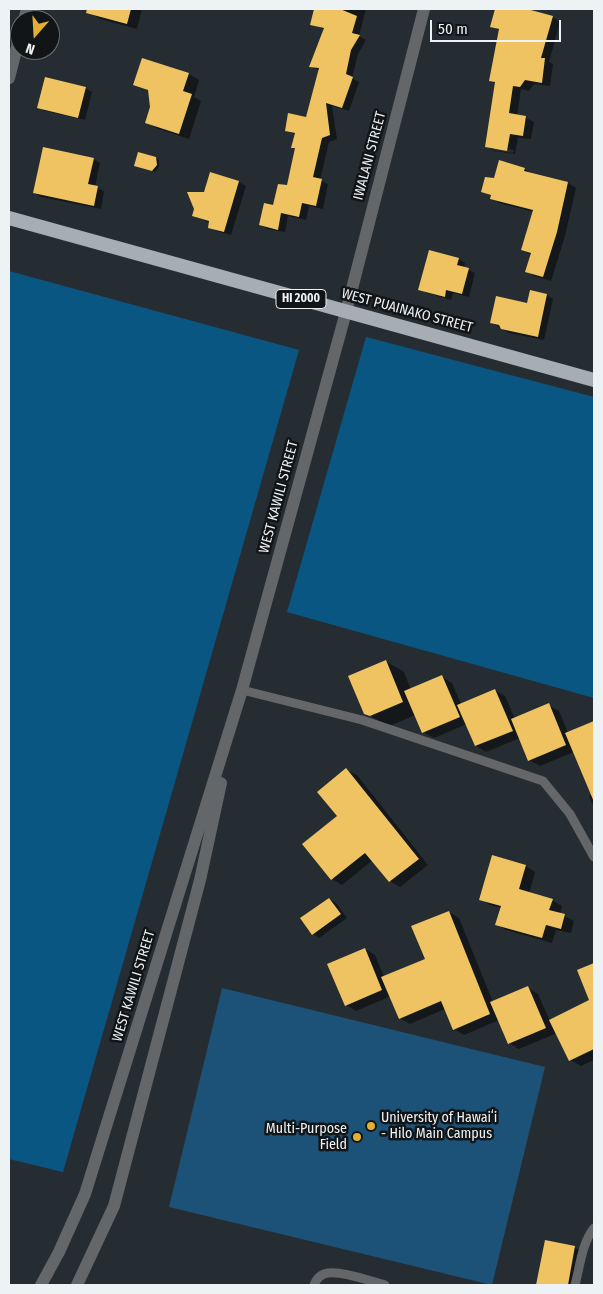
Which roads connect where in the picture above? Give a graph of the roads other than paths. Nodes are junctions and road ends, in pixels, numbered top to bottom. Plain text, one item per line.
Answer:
1 (424, 9) edge
2 (14, 60) edge
3 (9, 78) edge
4 (9, 218) edge
5 (346, 312) junction
6 (594, 380) edge
7 (242, 690) junction
8 (594, 857) edge
9 (594, 1228) edge
10 (41, 1285) edge
11 (77, 1285) edge
12 (314, 1285) edge
13 (385, 1285) edge
14 (575, 1285) edge

1 - 5 street, IWALANI STREET
2 - 3 street
4 - 5 highway, WEST PUAINAKO STREET / HI 2000
5 - 6 highway, WEST PUAINAKO STREET / HI 2000
5 - 7 street, WEST KAWILI STREET
7 - 8 lane
7 - 10 street, WEST KAWILI STREET
7 - 11 street, WEST KAWILI STREET
9 - 14 lane
12 - 13 lane

